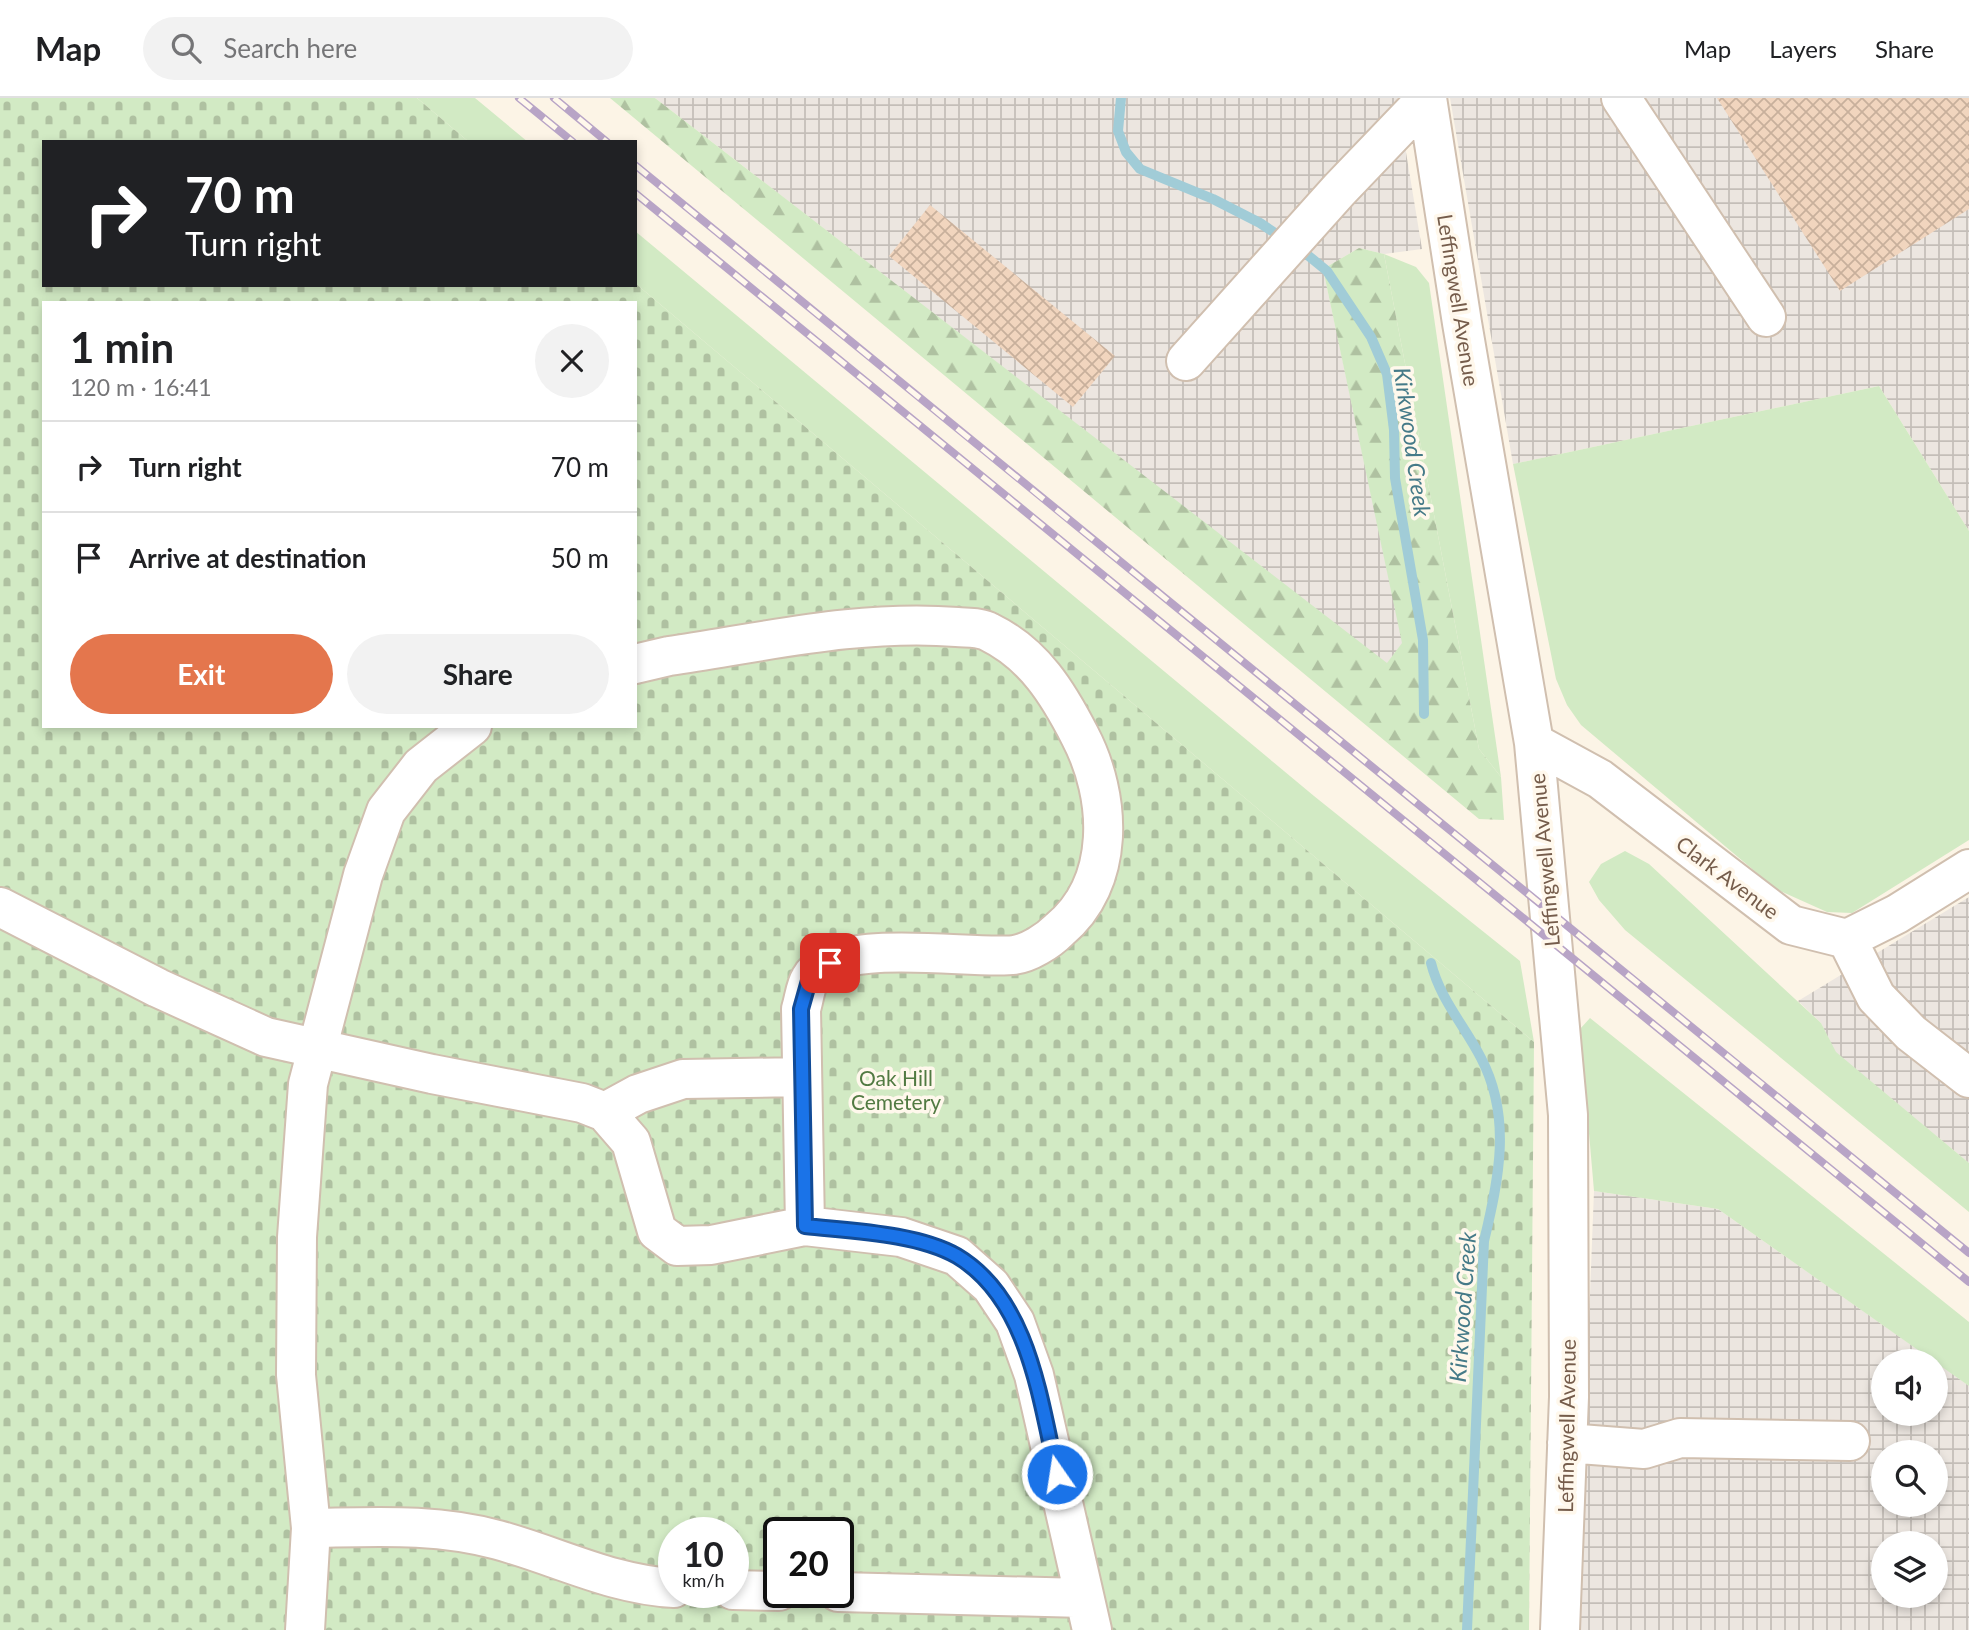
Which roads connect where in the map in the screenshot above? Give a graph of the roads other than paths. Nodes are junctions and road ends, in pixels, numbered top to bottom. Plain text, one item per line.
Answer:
1 (1427, 98) edge
2 (1621, 98) edge
3 (1766, 317) dead end
4 (1186, 361) dead end
5 (637, 664) edge
6 (469, 728) edge
7 (1534, 743) junction
8 (1969, 869) edge
9 (0, 907) edge
10 (1847, 939) junction
11 (315, 1047) junction
12 (801, 1077) junction
13 (1969, 1078) edge
14 (605, 1112) junction
15 (805, 1226) junction
16 (1850, 1441) dead end
17 (1567, 1443) junction
18 (311, 1528) junction
19 (658, 1587) edge
20 (854, 1593) edge
21 (1088, 1614) edge
22 (305, 1630) edge
23 (1560, 1630) edge

1 - 4 street
1 - 7 street, Leffingwell Avenue
2 - 3 street
5 - 12 street
6 - 11 street
7 - 10 street, Clark Avenue
7 - 17 street, Leffingwell Avenue
8 - 10 street
9 - 11 street
10 - 13 street
11 - 14 street
11 - 18 street
12 - 14 street
12 - 15 street
14 - 15 street
15 - 21 street
16 - 17 street
17 - 23 street, Leffingwell Avenue
18 - 19 street
18 - 22 street
20 - 21 street

